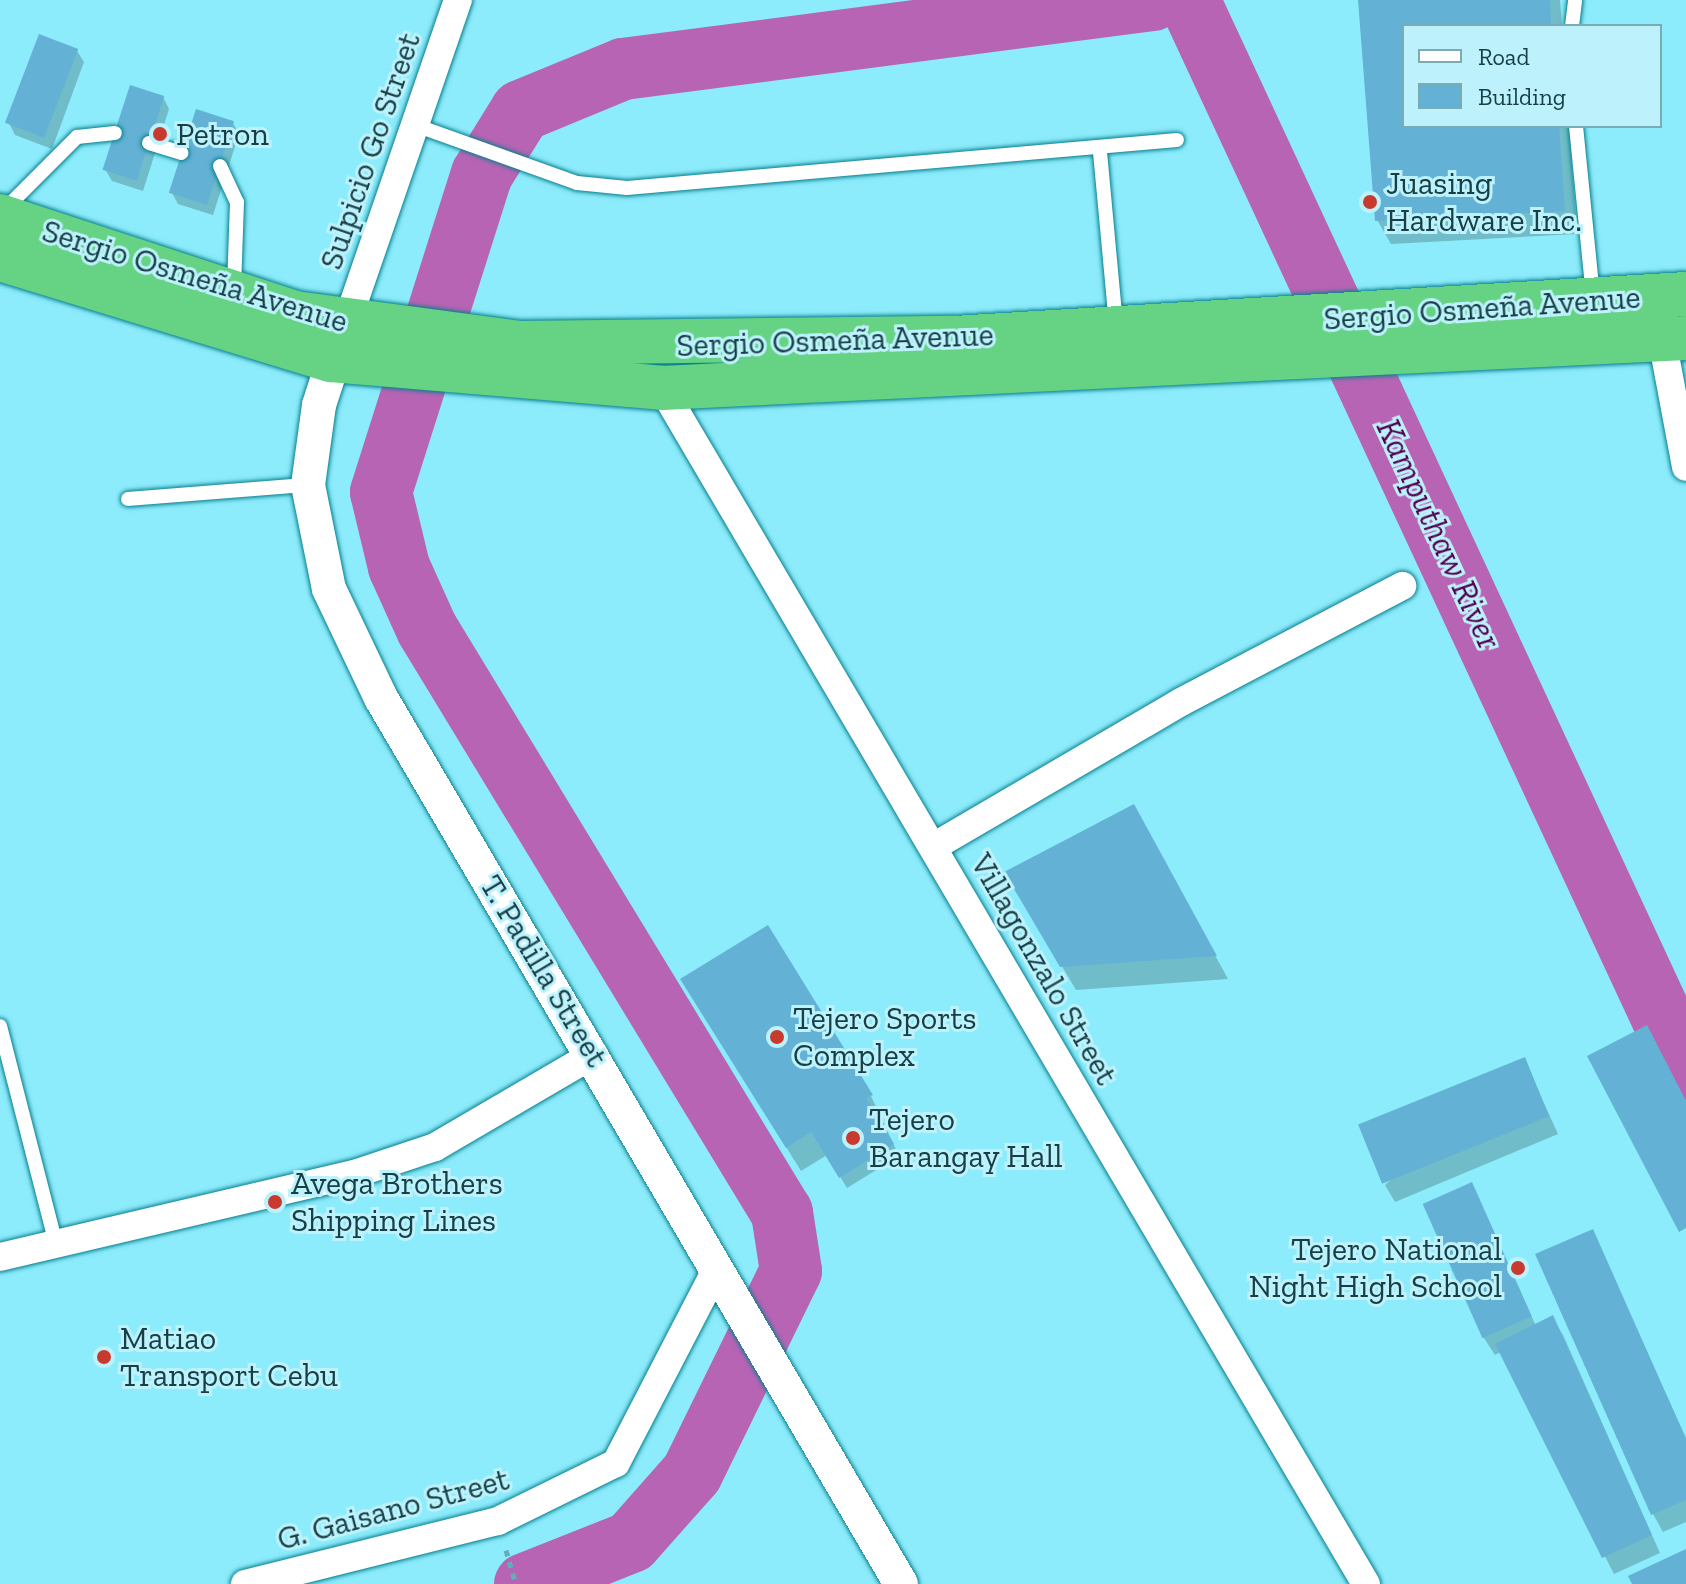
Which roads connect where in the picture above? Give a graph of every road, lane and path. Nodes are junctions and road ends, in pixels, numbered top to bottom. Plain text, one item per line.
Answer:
1 (458, 0) edge
2 (1575, 0) edge
3 (1572, 24) edge
4 (415, 125) junction
5 (1576, 128) edge
6 (115, 133) dead end
7 (1177, 140) dead end
8 (149, 143) dead end
9 (1100, 152) junction
10 (182, 153) dead end
11 (220, 166) dead end
12 (0, 215) edge
13 (0, 259) edge
14 (1686, 294) edge
15 (233, 295) junction
16 (1593, 300) junction
17 (1117, 331) junction
18 (1674, 339) edge
19 (338, 342) junction
20 (1284, 342) junction
21 (452, 356) junction
22 (662, 388) junction
23 (1686, 467) edge
24 (308, 485) junction
25 (128, 499) dead end
26 (1402, 586) dead end
27 (933, 847) junction
28 (0, 1026) edge
29 (594, 1054) junction
30 (56, 1244) junction
31 (0, 1257) edge
32 (717, 1268) junction
33 (508, 1558) dead end
34 (245, 1584) edge
35 (516, 1584) edge
36 (901, 1584) edge
37 (1366, 1584) edge

1 - 4 street, Sulpicio Go Street
2 - 3 lane
4 - 9 lane
4 - 19 street, Sulpicio Go Street
5 - 16 lane
6 - 12 lane
7 - 9 lane
8 - 10 lane
9 - 17 lane
11 - 15 lane
12 - 15 highway, Sergio Osmeña Avenue
13 - 19 highway, Sergio Osmeña Avenue
14 - 16 highway, Sergio Osmeña Avenue
15 - 19 highway, Sergio Osmeña Avenue
16 - 20 highway, Sergio Osmeña Avenue
17 - 20 highway, Sergio Osmeña Avenue
17 - 21 highway, Sergio Osmeña Avenue
18 - 20 highway, Sergio Osmeña Avenue
18 - 23 street
19 - 21 highway, Sergio Osmeña Avenue
19 - 24 street, T. Padilla Street
20 - 22 highway, Sergio Osmeña Avenue
21 - 22 highway, Sergio Osmeña Avenue
22 - 27 street, Villagonzalo Street
24 - 25 lane
24 - 29 street, T. Padilla Street
26 - 27 street
27 - 37 street, Villagonzalo Street
28 - 30 lane
29 - 30 street
29 - 32 street, T. Padilla Street
30 - 31 street
32 - 34 street, G. Gaisano Street
32 - 36 street, T. Padilla Street
33 - 35 path

